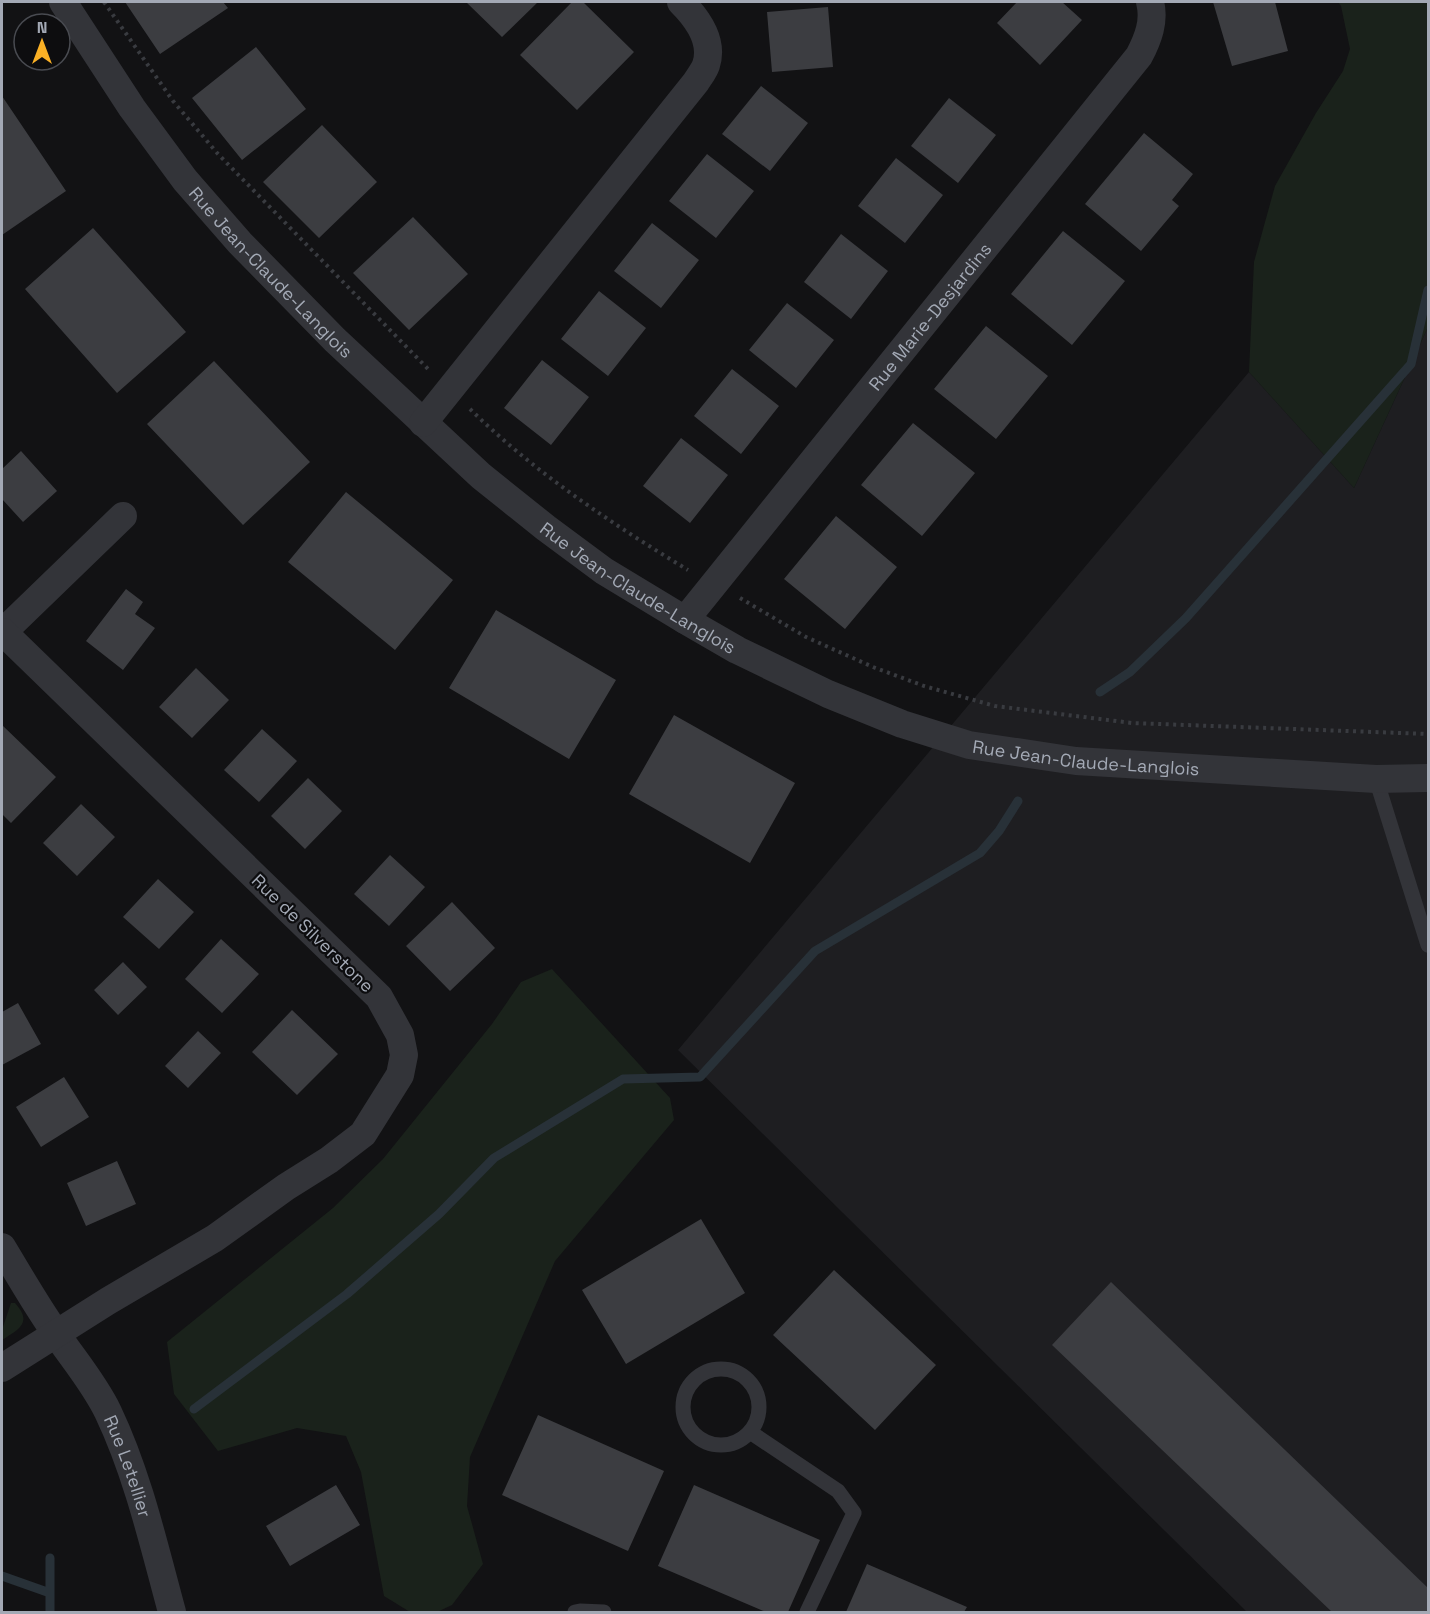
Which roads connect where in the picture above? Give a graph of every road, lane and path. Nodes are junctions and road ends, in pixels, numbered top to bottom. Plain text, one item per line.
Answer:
1 (63, 2) edge
2 (104, 2) edge
3 (681, 2) edge
4 (1150, 2) edge
5 (419, 360) dead end
6 (473, 412) dead end
7 (423, 423) junction
8 (123, 516) dead end
9 (686, 569) dead end
10 (748, 603) dead end
11 (685, 620) junction
12 (2, 633) edge
13 (1428, 734) edge
14 (1428, 778) edge
15 (1376, 779) junction
16 (1428, 945) edge
17 (2, 1247) edge
18 (56, 1333) junction
19 (2, 1368) edge
20 (750, 1432) junction
21 (172, 1612) edge
22 (575, 1612) edge
23 (604, 1612) edge
24 (807, 1612) edge

1 - 7 street, Rue Jean-Claude-Langlois
2 - 5 path
3 - 7 street
4 - 11 street, Rue Marie-Desjardins
6 - 9 path
7 - 11 street, Rue Jean-Claude-Langlois
8 - 12 street
10 - 13 path
11 - 15 street, Rue Jean-Claude-Langlois
12 - 18 street, Rue de Silverstone
14 - 15 street, Rue Jean-Claude-Langlois
15 - 16 lane
17 - 18 street, Rue Letellier
18 - 19 street, Rue de Silverstone
18 - 21 street, Rue Letellier
20 - 20 lane
20 - 24 lane
22 - 23 lane

